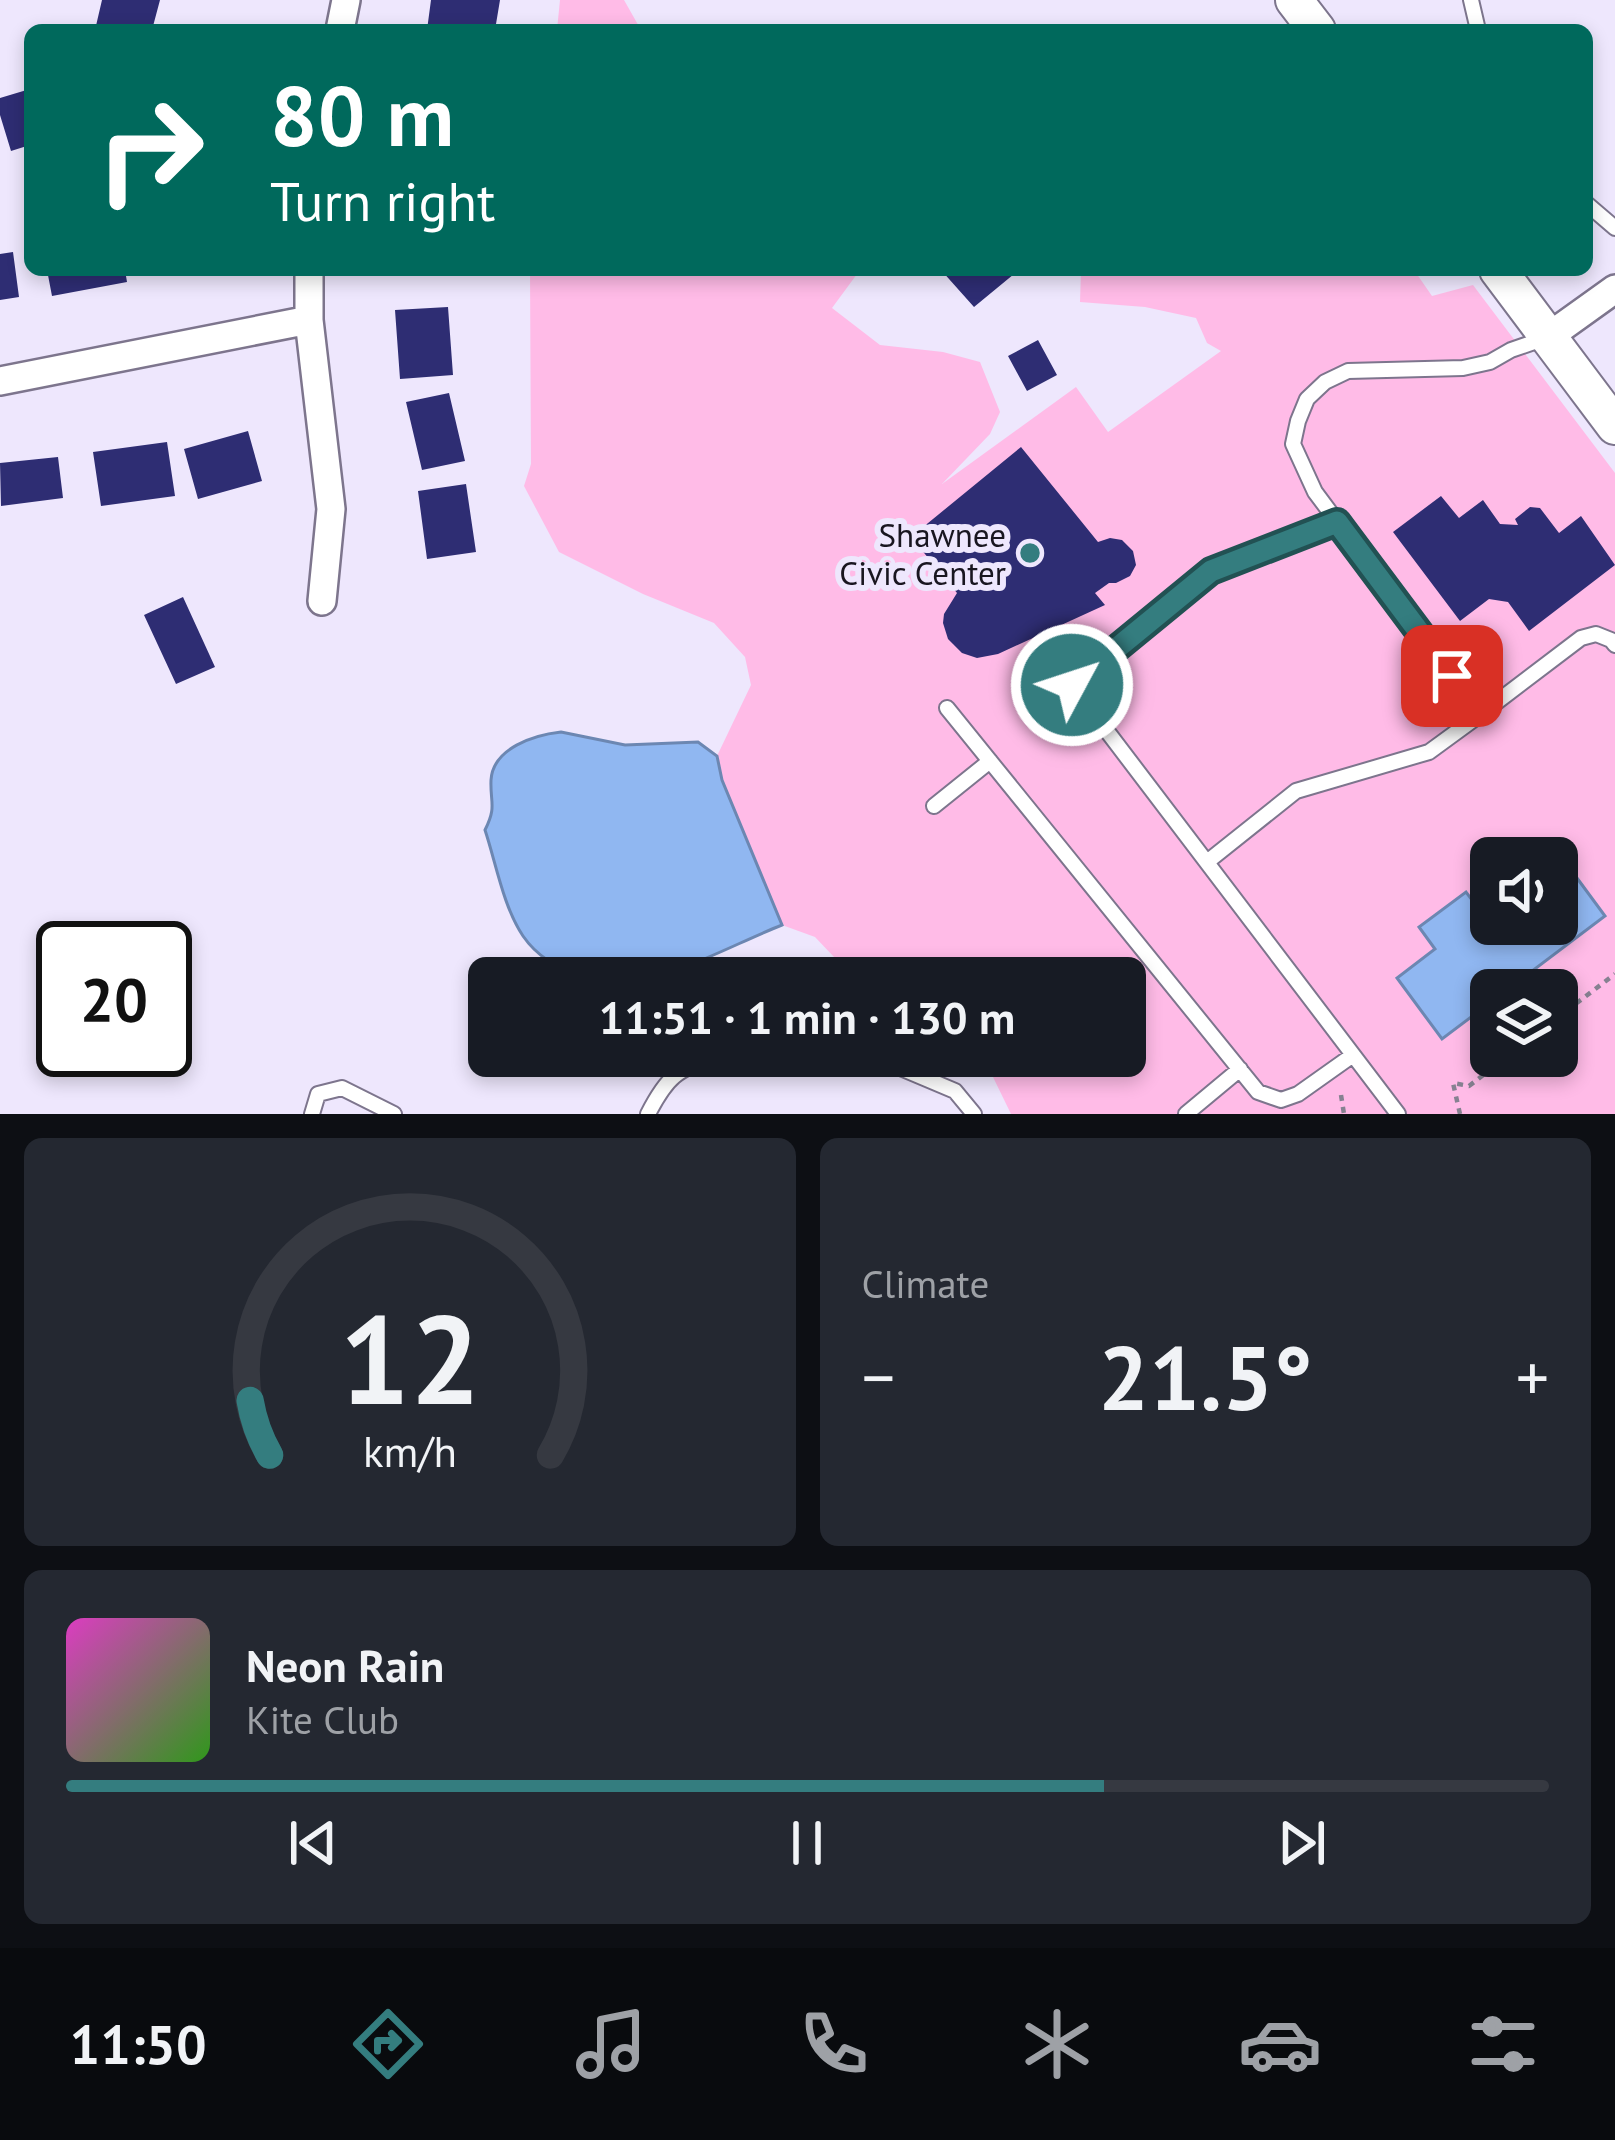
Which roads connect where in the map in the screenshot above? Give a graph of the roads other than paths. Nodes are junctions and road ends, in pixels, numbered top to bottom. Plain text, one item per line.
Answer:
1 (1294, 0) edge
2 (1312, 24) edge
3 (310, 276) edge
4 (1502, 276) edge
5 (1615, 290) edge
6 (309, 320) junction
7 (1548, 337) junction
8 (0, 381) edge
9 (1615, 426) edge
10 (1337, 522) junction
11 (322, 602) dead end
12 (1615, 645) edge
13 (947, 708) dead end
14 (1480, 714) junction
15 (991, 761) junction
16 (934, 806) dead end
17 (1207, 862) junction
18 (1353, 1055) junction
19 (1240, 1070) junction
20 (673, 1077) edge
21 (922, 1077) edge
22 (312, 1114) edge
23 (394, 1114) edge
24 (648, 1114) edge
25 (974, 1114) edge
26 (1186, 1114) edge
27 (1398, 1114) edge

1 - 2 main road
3 - 6 street
4 - 7 main road
5 - 7 street
6 - 8 street
6 - 11 street
7 - 9 main road
7 - 10 lane
10 - 14 lane
10 - 17 lane
12 - 14 lane
13 - 15 lane
14 - 17 lane
15 - 16 lane
15 - 19 lane
17 - 18 lane
18 - 19 lane
18 - 27 lane
19 - 26 lane
20 - 24 lane
21 - 25 lane
22 - 23 lane

